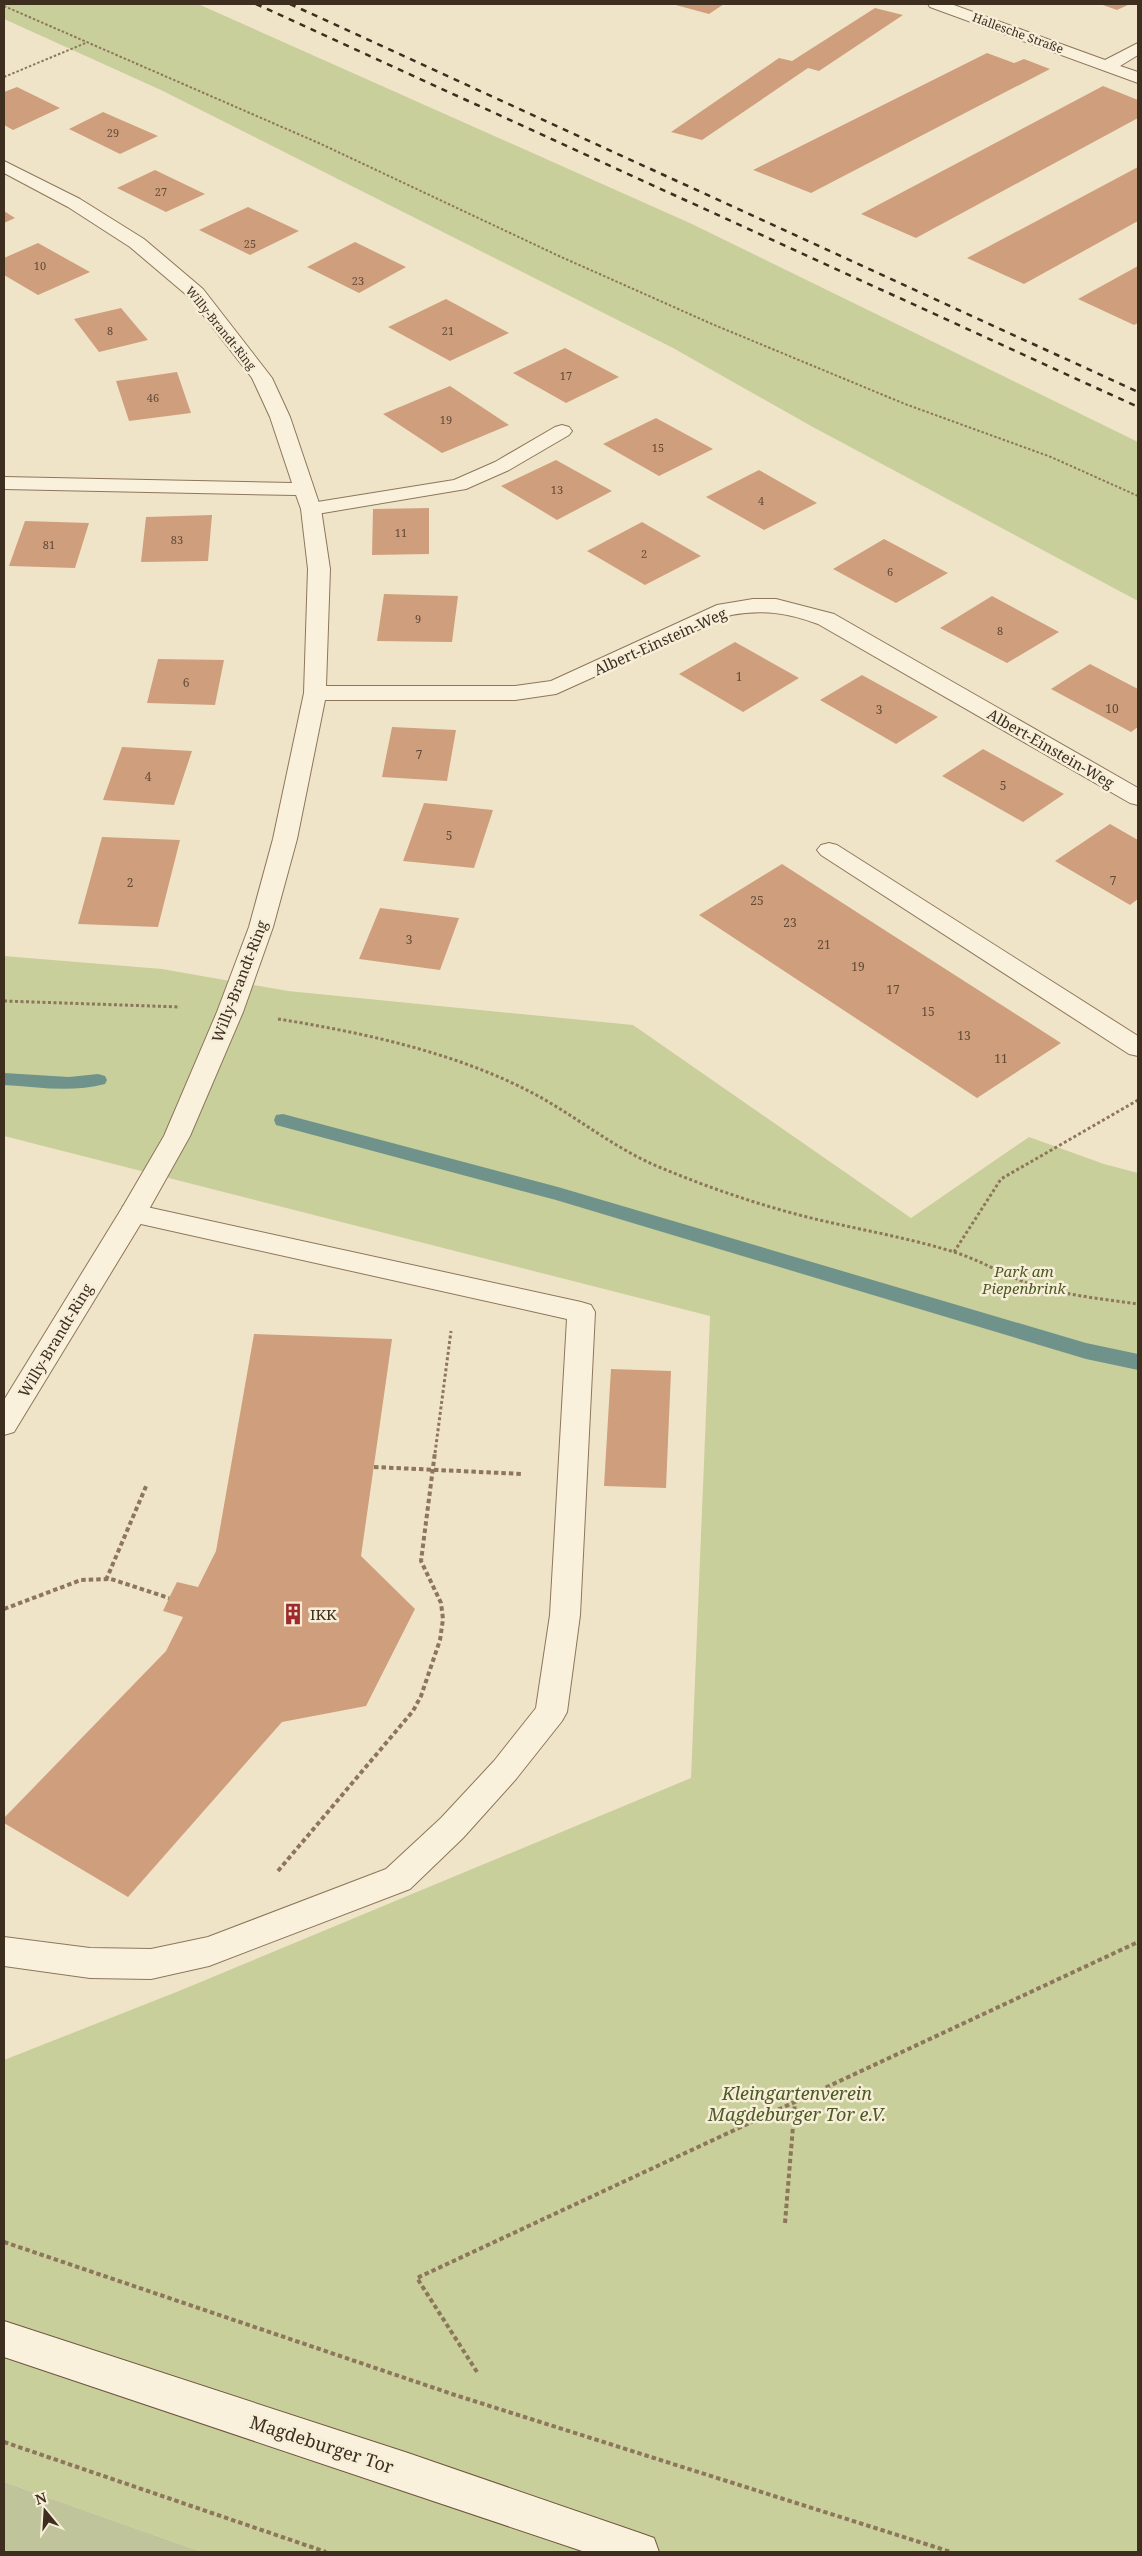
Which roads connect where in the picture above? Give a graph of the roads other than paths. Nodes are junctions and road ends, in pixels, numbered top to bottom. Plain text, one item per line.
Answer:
1 (936, 4) edge
2 (1138, 48) edge
3 (1103, 64) junction
4 (1138, 78) edge
5 (4, 166) edge
6 (562, 431) dead end
7 (4, 484) edge
8 (307, 499) junction
9 (315, 693) junction
10 (1138, 798) edge
11 (828, 850) dead end
12 (1138, 1048) edge
13 (133, 1213) junction
14 (4, 1424) edge
15 (4, 1951) edge
16 (4, 2339) edge
17 (640, 2552) edge

1 - 3 street, Hallesche Straße
2 - 3 street
3 - 4 street, Hallesche Straße
5 - 8 street, Willy-Brandt-Ring
6 - 8 street
7 - 8 street
8 - 9 street, Willy-Brandt-Ring
9 - 10 street, Albert-Einstein-Weg
9 - 13 street, Willy-Brandt-Ring
11 - 12 street
13 - 14 street, Willy-Brandt-Ring
13 - 15 street
16 - 17 street, Magdeburger Tor

